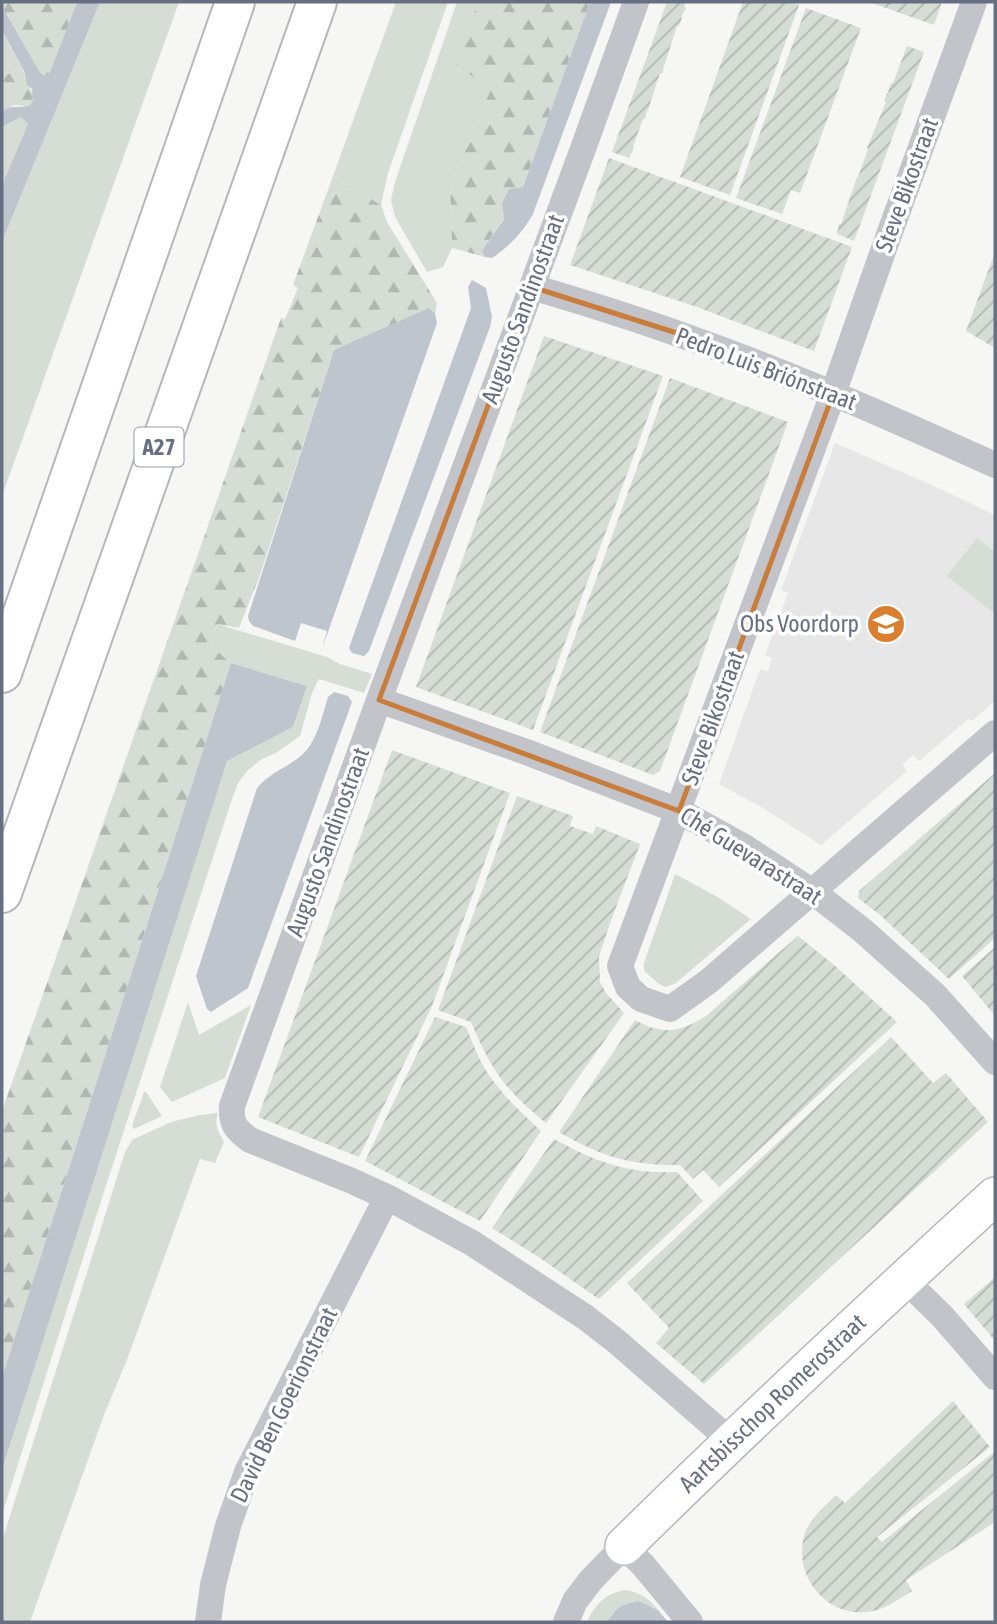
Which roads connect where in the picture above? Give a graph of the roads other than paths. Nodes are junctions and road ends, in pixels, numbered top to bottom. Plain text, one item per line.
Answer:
1 (235, 2) edge
2 (317, 2) edge
3 (636, 2) edge
4 (974, 2) edge
5 (532, 286) junction
6 (833, 394) junction
7 (995, 465) edge
8 (2, 673) edge
9 (379, 699) junction
10 (995, 733) edge
11 (678, 811) junction
12 (813, 892) junction
13 (2, 893) edge
14 (995, 1062) edge
15 (995, 1196) edge
16 (387, 1197) junction
17 (904, 1279) junction
18 (995, 1377) edge
19 (731, 1441) junction
20 (624, 1546) junction
21 (208, 1622) edge
22 (566, 1622) edge
23 (690, 1622) edge

1 - 8 highway
2 - 13 highway, A27
3 - 5 street, Augusto Sandinostraat
4 - 6 street, Steve Bikostraat
5 - 6 street, Pedro Luis Briónstraat
5 - 9 street, Augusto Sandinostraat
6 - 7 street, Pedro Luis Briónstraat
6 - 11 street, Steve Bikostraat
9 - 11 street, Ché Guevarastraat
9 - 16 street, Augusto Sandinostraat
10 - 12 street, Steve Bikostraat
11 - 12 street, Ché Guevarastraat
11 - 12 street, Steve Bikostraat
12 - 14 street, Ché Guevarastraat
15 - 17 street, Aartsbisschop Romerostraat
16 - 19 street, Augusto Sandinostraat
16 - 21 street, David Ben Goerionstraat
17 - 18 street
17 - 19 street, Aartsbisschop Romerostraat
19 - 20 street, Aartsbisschop Romerostraat
20 - 22 street, Aartsbisschop Romerostraat
20 - 23 street

